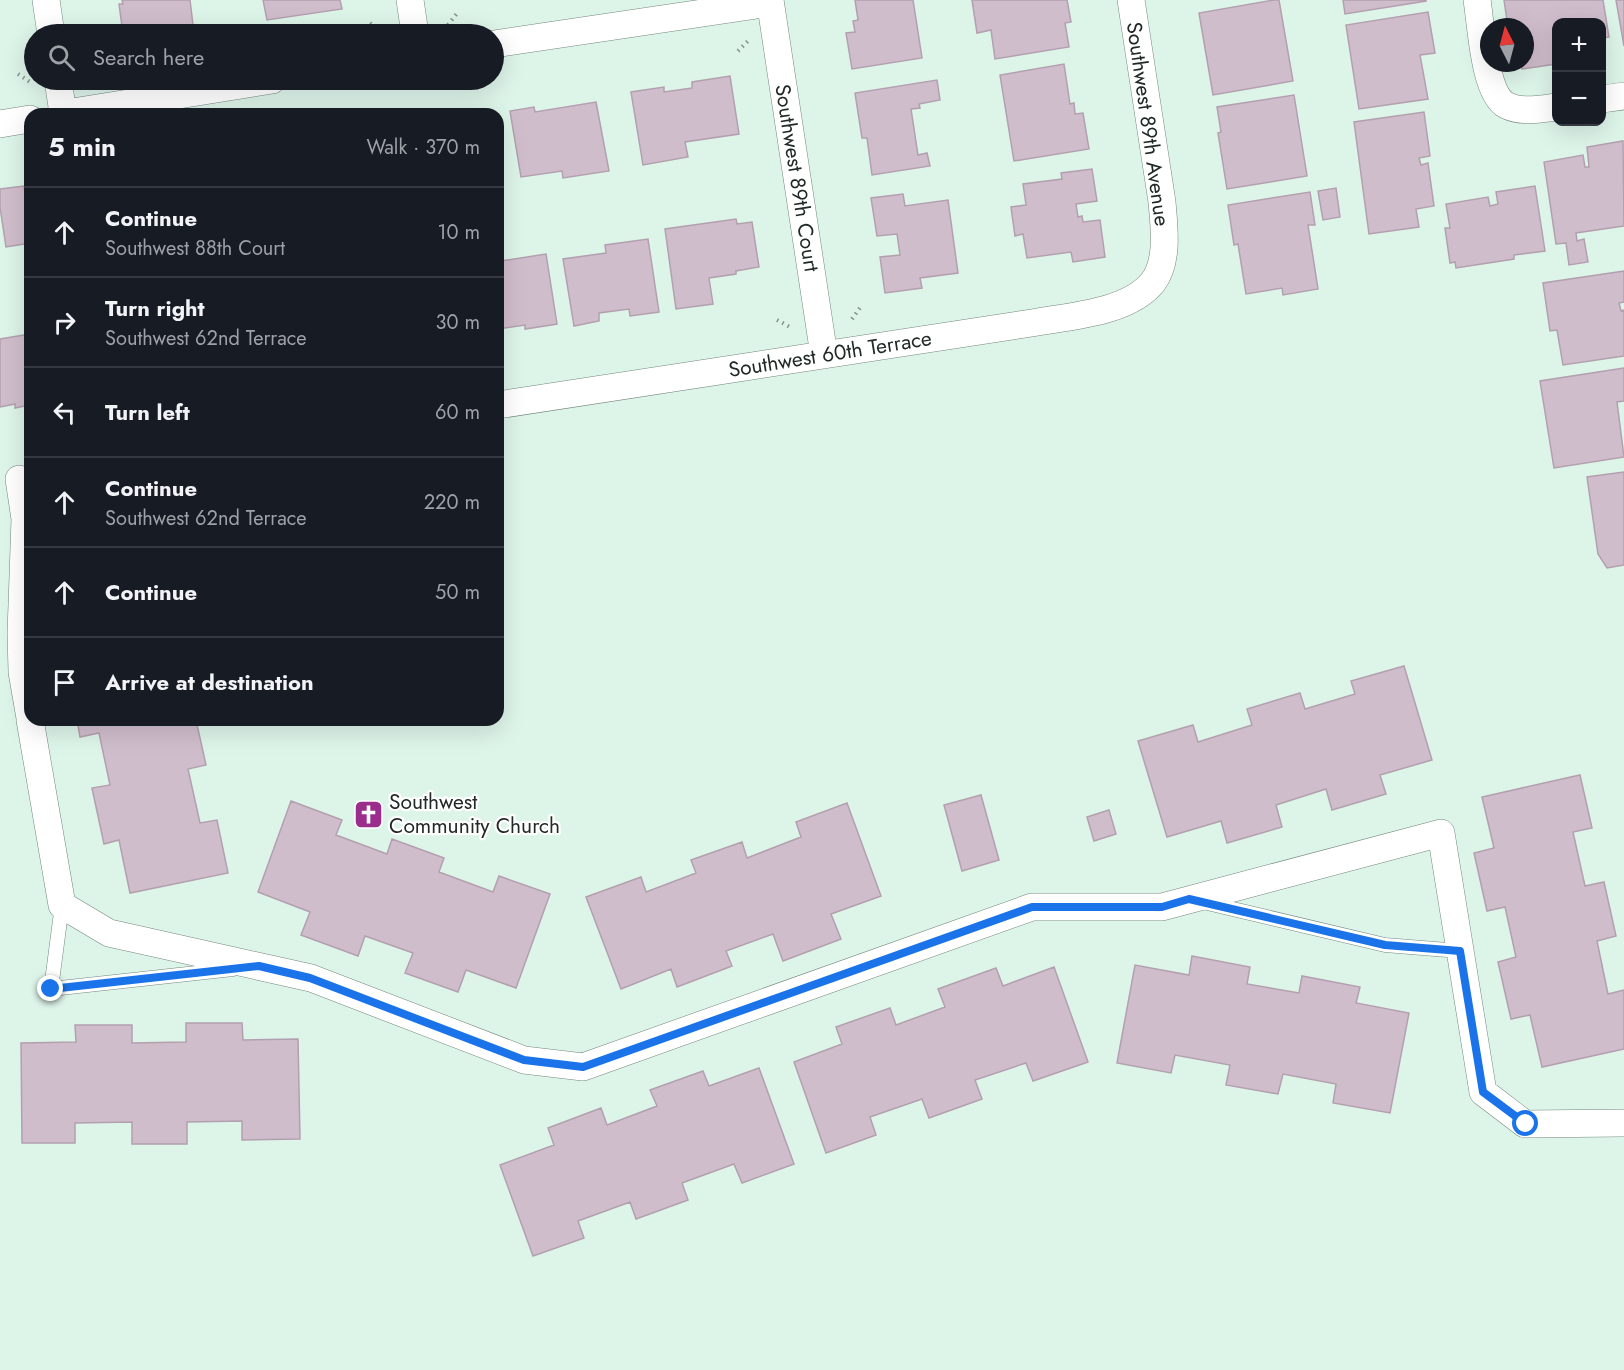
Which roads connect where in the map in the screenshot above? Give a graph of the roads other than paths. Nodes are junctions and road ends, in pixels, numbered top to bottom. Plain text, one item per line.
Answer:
1 (46, 0) edge
2 (410, 0) edge
3 (1131, 0) edge
4 (1477, 0) edge
5 (770, 2) edge
6 (50, 24) edge
7 (414, 24) edge
8 (504, 42) edge
9 (50, 90) edge
10 (210, 90) edge
11 (1624, 96) edge
12 (1606, 98) edge
13 (59, 108) edge
14 (99, 108) edge
15 (1552, 108) edge
16 (24, 120) edge
17 (0, 124) edge
18 (1154, 282) joint
19 (824, 355) junction
20 (504, 404) edge
21 (16, 479) edge
22 (24, 515) edge
23 (24, 548) edge
24 (0, 634) edge
25 (22, 672) junction
26 (24, 684) edge
27 (31, 726) edge
28 (1189, 899) junction
29 (62, 904) junction
30 (1460, 951) junction
31 (259, 966) junction
32 (1624, 1123) edge

1 - 6 street
2 - 7 street
3 - 18 street, Southwest 89th Avenue
4 - 15 street
5 - 8 street
5 - 19 street, Southwest 89th Court
9 - 13 street
10 - 14 street
11 - 12 street
16 - 17 street
18 - 19 street, Southwest 60th Terrace
19 - 20 street, Southwest 60th Terrace
21 - 22 street
23 - 25 street
24 - 25 street
25 - 26 street
27 - 29 street
28 - 30 lane
28 - 30 street
28 - 31 street
29 - 31 street
29 - 31 lane
30 - 32 street

